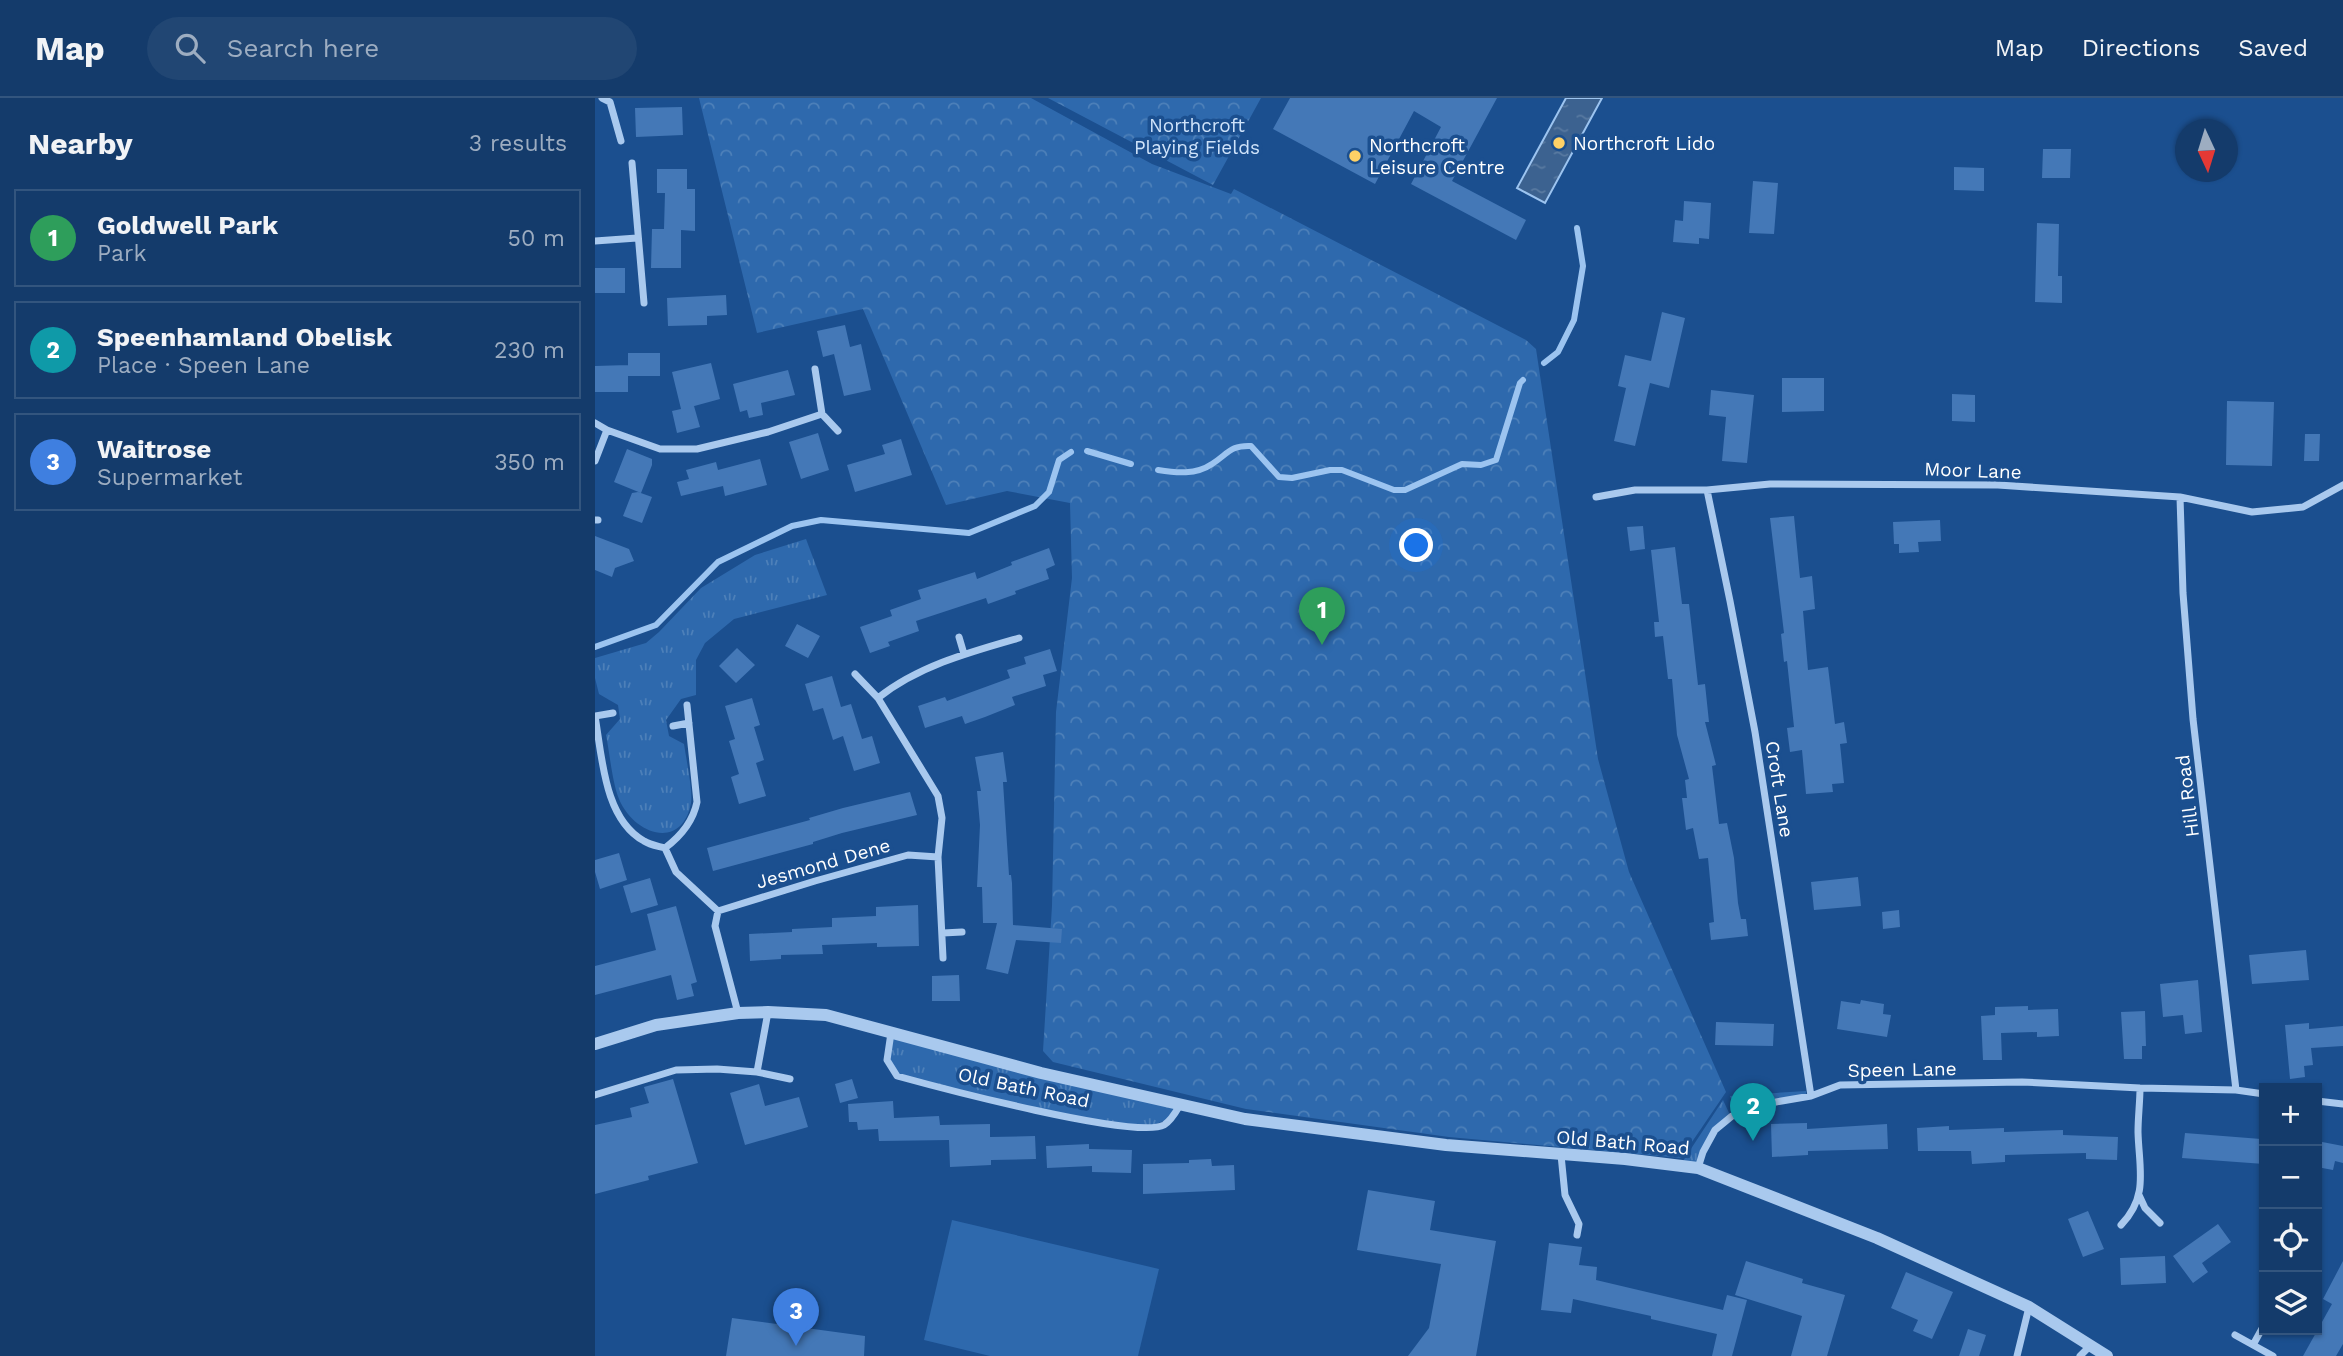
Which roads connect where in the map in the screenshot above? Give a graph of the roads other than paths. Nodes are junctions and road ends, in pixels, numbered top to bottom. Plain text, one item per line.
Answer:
1 (602, 98) edge
2 (621, 141) dead end
3 (632, 163) dead end
4 (637, 238) junction
5 (595, 241) edge
6 (644, 303) dead end
7 (815, 369) dead end
8 (822, 414) junction
9 (595, 423) edge
10 (607, 430) junction
11 (838, 431) dead end
12 (595, 461) edge
13 (2343, 485) edge
14 (1707, 490) junction
15 (1596, 497) dead end
16 (2180, 497) junction
17 (959, 637) dead end
18 (1019, 638) dead end
19 (964, 654) junction
20 (855, 674) dead end
21 (878, 698) junction
22 (687, 705) dead end
23 (613, 713) dead end
24 (689, 723) junction
25 (673, 726) dead end
26 (665, 848) junction
27 (938, 857) junction
28 (718, 911) junction
29 (961, 932) dead end
30 (943, 933) junction
31 (943, 958) dead end
32 (768, 1012) junction
33 (739, 1013) junction
34 (891, 1033) junction
35 (595, 1044) edge
36 (757, 1072) junction
37 (790, 1079) dead end
38 (2140, 1088) junction
39 (2236, 1090) junction
40 (2259, 1093) edge
41 (595, 1095) edge
42 (1811, 1096) junction
43 (2322, 1102) edge
44 (2343, 1104) edge
45 (1180, 1105) junction
46 (1561, 1155) junction
47 (1698, 1168) junction
48 (2139, 1195) junction
49 (2160, 1223) dead end
50 (2120, 1225) dead end
51 (1577, 1235) dead end
52 (2029, 1307) junction
53 (2259, 1334) edge
54 (2235, 1335) dead end
55 (2091, 1345) junction
56 (2253, 1345) junction
57 (2017, 1356) edge
58 (2080, 1356) edge
59 (2107, 1356) edge
60 (2273, 1356) edge

1 - 2 street
3 - 4 street
4 - 5 street
4 - 6 street
7 - 8 street
8 - 10 street
8 - 11 street
9 - 10 street
10 - 12 street
13 - 16 street, Moor Lane
14 - 15 street, Moor Lane
14 - 16 street, Moor Lane
14 - 42 street, Croft Lane
16 - 39 street, Hill Road
17 - 19 street
18 - 19 street
19 - 21 street
20 - 21 street
21 - 27 street
22 - 24 street
23 - 26 street
24 - 25 street
24 - 26 street
26 - 28 street
27 - 28 street, Jesmond Dene
27 - 30 street
28 - 33 street
29 - 30 street
30 - 31 street
32 - 33 street, Old Bath Road
32 - 34 street, Old Bath Road
32 - 36 street
33 - 35 street, Old Bath Road
34 - 45 street, Old Bath Road
34 - 45 street, Old Bath Road
36 - 37 street
36 - 41 street
38 - 39 street, Speen Lane
38 - 42 street, Speen Lane
38 - 48 street
39 - 40 street, Speen Lane
42 - 47 street, Speen Lane
43 - 44 street
45 - 46 street, Old Bath Road
46 - 47 street, Old Bath Road
46 - 51 street
47 - 52 street, Old Bath Road
48 - 49 street
48 - 50 street
52 - 55 street, Old Bath Road
52 - 57 street
53 - 56 street
54 - 56 street
55 - 58 street
55 - 59 street, Old Bath Road
56 - 60 street

